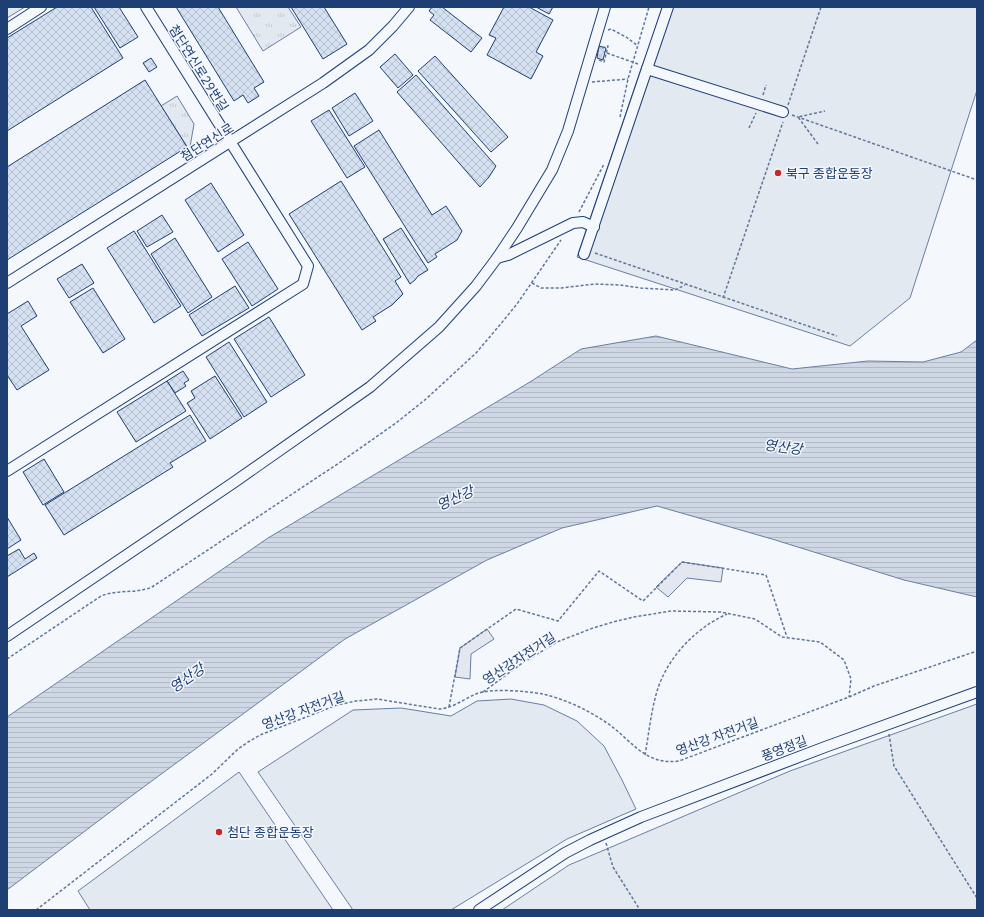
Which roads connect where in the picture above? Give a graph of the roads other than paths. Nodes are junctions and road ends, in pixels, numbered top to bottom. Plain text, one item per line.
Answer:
1 (41, 7) edge
2 (146, 7) edge
3 (409, 7) edge
4 (605, 7) edge
5 (668, 7) edge
6 (7, 28) edge
7 (647, 69) junction
8 (784, 113) road end
9 (231, 143) junction
10 (594, 227) junction
11 (585, 252) road end
12 (497, 258) junction
13 (7, 283) edge
14 (7, 471) edge
15 (7, 636) edge
16 (977, 692) edge
17 (479, 910) edge

1 - 6 street
2 - 9 street, 첨단연신로29번길
3 - 9 street, 첨단연신로
4 - 12 street
5 - 7 street
7 - 8 street
7 - 10 street
9 - 13 street, 첨단연신로
9 - 14 street, 첨단연신로29번길
10 - 11 street
10 - 12 street
12 - 15 street
16 - 17 street, 풍영정길

